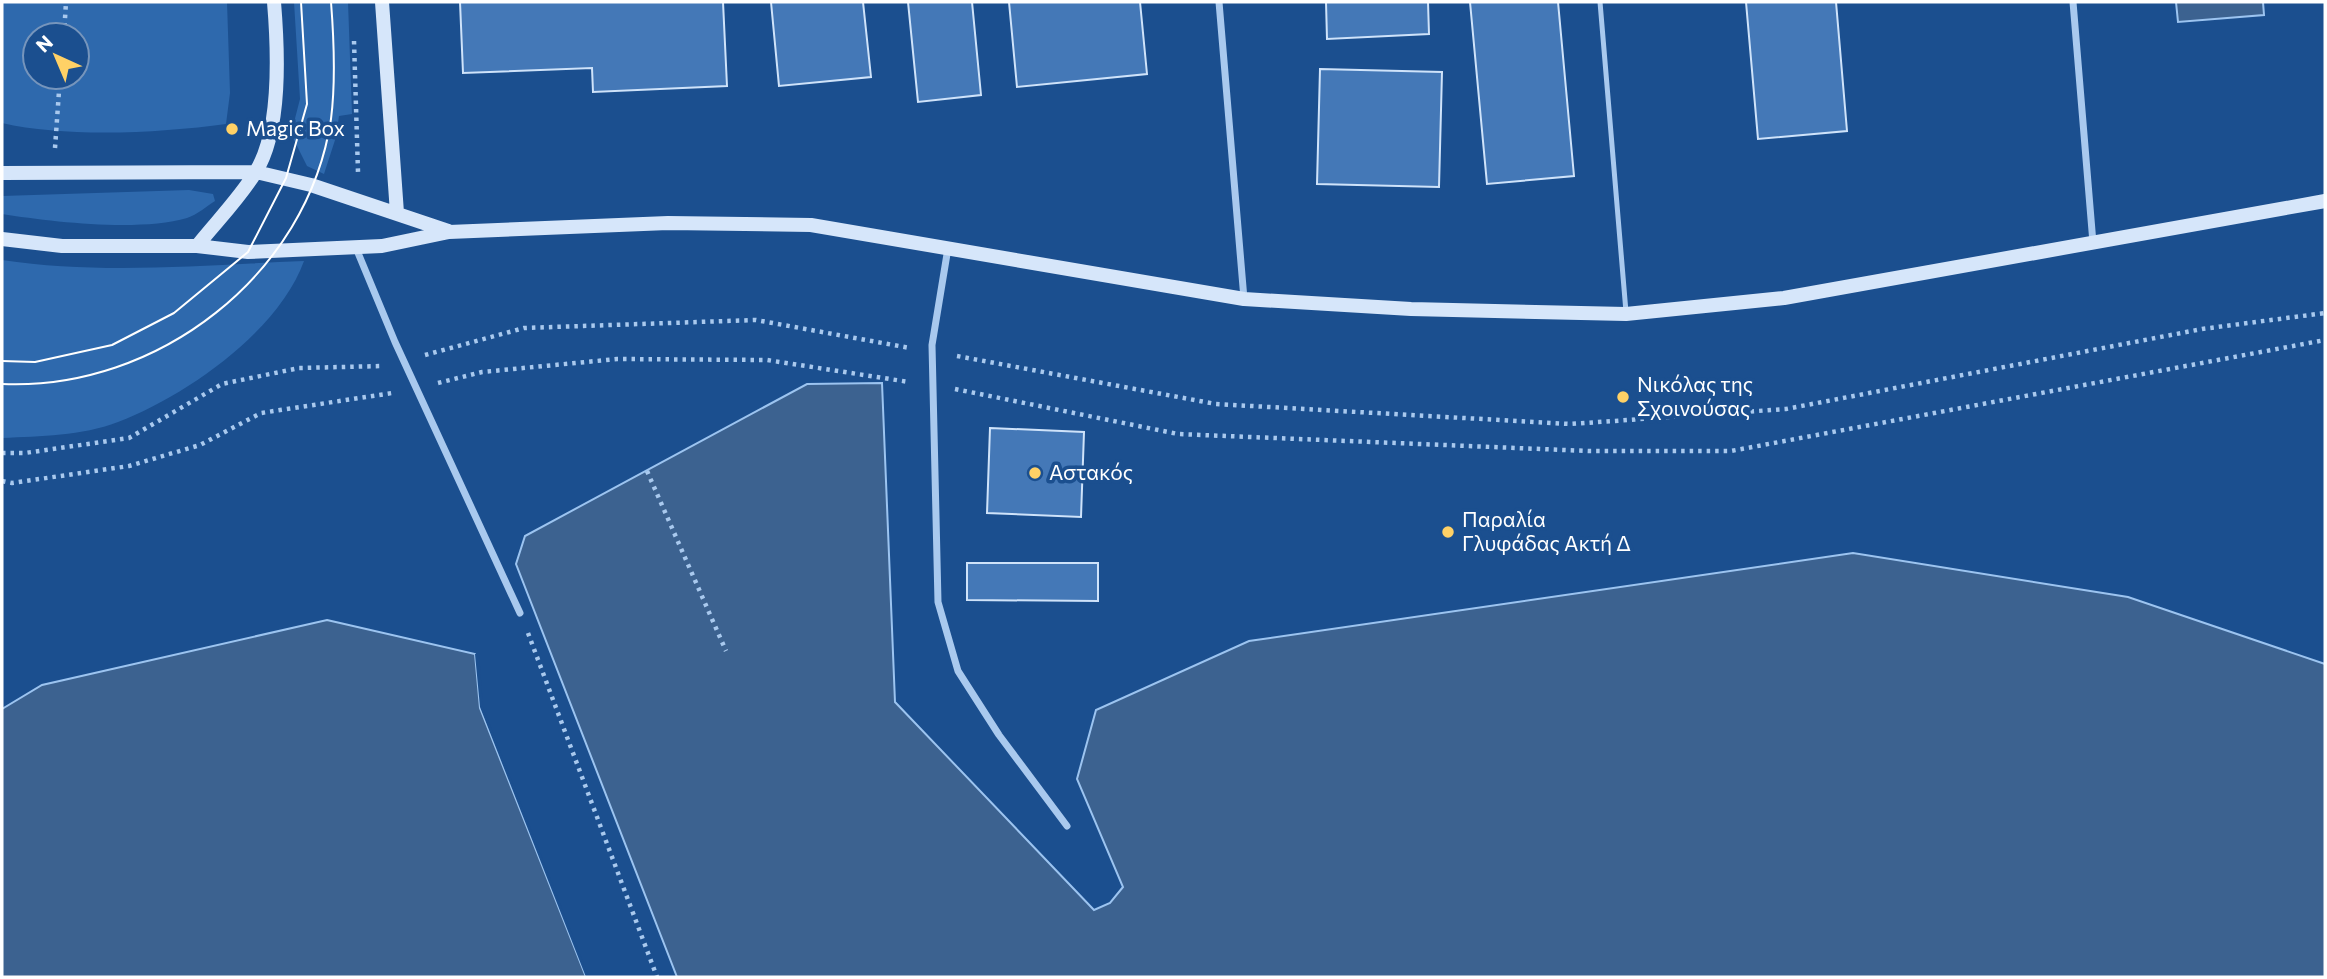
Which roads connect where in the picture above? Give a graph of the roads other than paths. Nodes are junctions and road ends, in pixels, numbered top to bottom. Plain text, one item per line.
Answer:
1 (274, 2) edge
2 (382, 2) edge
3 (1219, 2) edge
4 (1600, 2) edge
5 (2073, 2) edge
6 (256, 172) junction
7 (2, 173) edge
8 (2325, 201) edge
9 (397, 213) junction
10 (449, 232) junction
11 (2, 239) edge
12 (2093, 244) junction
13 (197, 246) junction
14 (356, 248) junction
15 (948, 248) junction
16 (1244, 299) junction
17 (1626, 314) junction
18 (520, 613) road end
19 (1067, 826) dead end

1 - 6 street
2 - 9 street
3 - 16 street
4 - 17 lane
5 - 12 street
6 - 7 street
6 - 9 street
6 - 13 street
8 - 12 street
9 - 10 street
10 - 14 street
10 - 15 street
11 - 13 street
12 - 17 street
13 - 14 street
14 - 18 street
15 - 16 street
15 - 19 street
16 - 17 street

